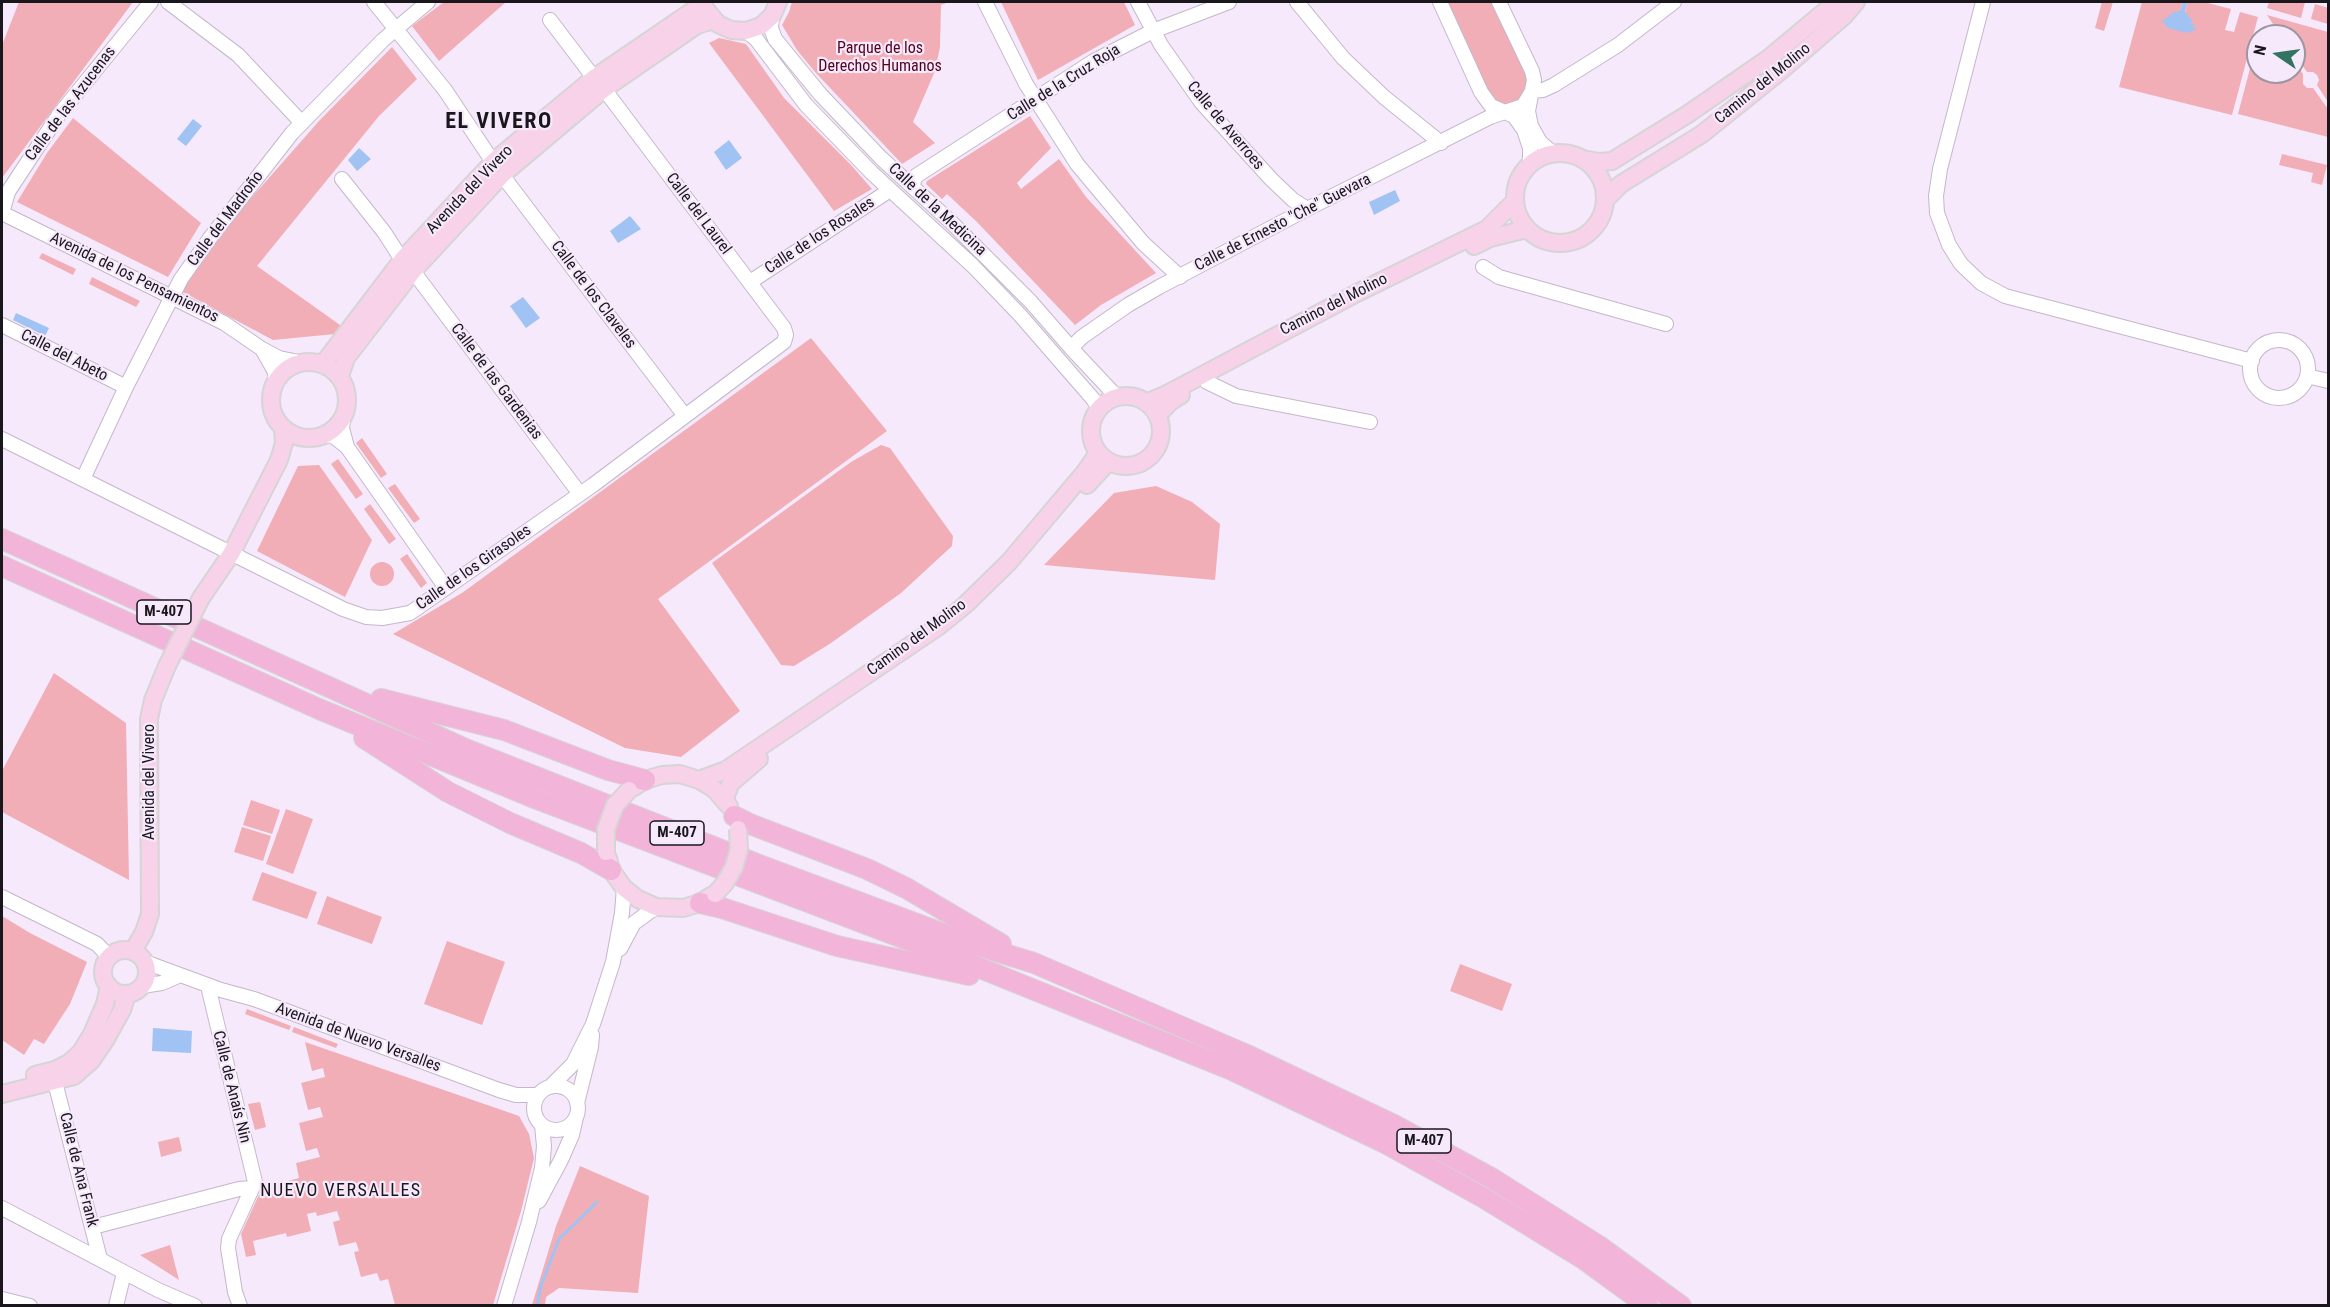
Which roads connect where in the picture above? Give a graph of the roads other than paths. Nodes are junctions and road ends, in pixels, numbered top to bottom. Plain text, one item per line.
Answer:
1 (151, 2) edge
2 (168, 2) edge
3 (374, 2) edge
4 (428, 2) edge
5 (704, 2) edge
6 (985, 2) edge
7 (1138, 2) edge
8 (1229, 2) edge
9 (1297, 2) edge
10 (1440, 2) edge
11 (1499, 2) edge
12 (1674, 2) edge
13 (1836, 2) edge
14 (1856, 2) edge
15 (1983, 2) edge
16 (775, 9) edge
17 (550, 20) dead end
18 (714, 20) junction
19 (396, 29) junction
20 (746, 31) junction
21 (1153, 31) junction
22 (599, 83) junction
23 (1532, 91) junction
24 (1035, 100) junction
25 (1504, 111) junction
26 (303, 123) junction
27 (1441, 143) junction
28 (1554, 153) junction
29 (1582, 159) junction
30 (1530, 164) junction
31 (498, 168) junction
32 (342, 179) dead end
33 (912, 186) junction
34 (890, 190) junction
35 (1605, 200) junction
36 (1515, 201) junction
37 (1307, 209) junction
38 (2, 213) edge
39 (1527, 229) junction
40 (407, 266) junction
41 (1483, 267) dead end
42 (1180, 277) junction
43 (750, 282) junction
44 (171, 297) junction
45 (1666, 324) dead end
46 (2, 325) edge
47 (784, 342) joint
48 (1071, 348) junction
49 (262, 350) junction
50 (2252, 361) junction
51 (299, 362) junction
52 (321, 363) junction
53 (2307, 375) junction
54 (340, 376) junction
55 (276, 380) junction
56 (2328, 381) edge
57 (1207, 382) junction
58 (126, 387) junction
59 (1117, 397) junction
60 (1099, 408) junction
61 (1153, 409) junction
62 (685, 416) junction
63 (343, 419) junction
64 (1370, 422) dead end
65 (283, 428) junction
66 (324, 435) junction
67 (304, 438) junction
68 (2, 439) edge
69 (348, 447) junction
70 (1103, 457) junction
71 (279, 460) junction
72 (83, 479) junction
73 (580, 494) junction
74 (2, 539) edge
75 (231, 554) junction
76 (2, 566) edge
77 (446, 588) junction
78 (327, 685) junction
79 (319, 709) junction
80 (699, 780) junction
81 (637, 784) junction
82 (733, 815) junction
83 (608, 861) junction
84 (624, 888) junction
85 (2, 897) edge
86 (707, 898) junction
87 (656, 907) junction
88 (139, 956) junction
89 (109, 957) junction
90 (613, 962) junction
91 (1034, 963) junction
92 (178, 976) junction
93 (1025, 985) junction
94 (109, 986) junction
95 (208, 986) junction
96 (134, 990) junction
97 (593, 1024) junction
98 (55, 1082) junction
99 (2, 1083) edge
100 (550, 1087) junction
101 (2, 1094) edge
102 (538, 1095) junction
103 (577, 1109) junction
104 (542, 1125) junction
105 (252, 1188) junction
106 (2, 1208) edge
107 (529, 1222) junction
108 (93, 1227) junction
109 (100, 1259) junction
110 (124, 1273) junction
111 (2, 1299) edge
112 (30, 1305) edge
113 (116, 1305) edge
114 (195, 1305) edge
115 (240, 1305) edge
116 (504, 1305) edge
117 (1648, 1305) edge
118 (1681, 1305) edge

1 - 38 street, Calle de las Azucenas
2 - 26 street
3 - 19 street, Calle de los Claveles
4 - 19 street, Calle del Madroño
5 - 18 main road
5 - 22 main road, Avenida del Vivero
6 - 24 street
7 - 21 street, Calle de Averroes
8 - 21 street, Calle de la Cruz Roja
9 - 27 street
10 - 25 street
11 - 23 street
12 - 23 street
13 - 29 main road, Camino del Molino
14 - 35 main road, Camino del Molino
15 - 50 street
16 - 20 main road
16 - 33 street, Calle de la Medicina
17 - 22 street, Calle del Laurel
18 - 20 main road
18 - 22 main road, Avenida del Vivero
19 - 26 street, Calle del Madroño
19 - 31 street, Calle de los Claveles
20 - 34 street
21 - 24 street, Calle de la Cruz Roja
21 - 37 street, Calle de Averroes
22 - 31 main road, Avenida del Vivero
22 - 43 street, Calle del Laurel
23 - 25 street, Calle de Ernesto "Che" Guevara
23 - 28 street
24 - 33 street, Calle de la Cruz Roja
24 - 42 street
25 - 27 street, Calle de Ernesto "Che" Guevara
25 - 30 street
26 - 44 street, Calle del Madroño
27 - 37 street, Calle de Ernesto "Che" Guevara
28 - 29 main road
28 - 30 main road
29 - 35 main road
30 - 36 main road
31 - 40 main road, Avenida del Vivero
31 - 62 street, Calle de los Claveles
32 - 40 street, Calle de las Gardenias
33 - 48 street, Calle de la Medicina
34 - 43 street, Calle de los Rosales
34 - 60 street
35 - 39 main road
36 - 39 main road
36 - 61 main road, Camino del Molino
37 - 42 street, Calle de Ernesto "Che" Guevara
38 - 44 street, Avenida de los Pensamientos
39 - 57 main road, Camino del Molino
40 - 52 main road, Avenida del Vivero
40 - 54 main road, Avenida del Vivero
40 - 73 street, Calle de las Gardenias
41 - 45 street
42 - 48 street, Calle de Ernesto "Che" Guevara
43 - 47 street, Calle del Laurel
44 - 49 street, Avenida de los Pensamientos
44 - 58 street, Calle del Madroño
46 - 58 street, Calle del Abeto
47 - 62 street, Calle de los Girasoles
48 - 59 street, Calle de la Medicina
49 - 51 street, Avenida de los Pensamientos
49 - 55 street, Avenida de los Pensamientos
50 - 53 street
50 - 53 street
51 - 52 main road
51 - 55 main road
52 - 54 main road
53 - 56 street
54 - 63 main road
55 - 65 main road
57 - 61 main road, Camino del Molino
57 - 64 street
58 - 72 street, Calle del Madroño
59 - 60 main road
59 - 61 main road
60 - 70 main road
61 - 70 main road
62 - 73 street, Calle de los Girasoles
63 - 66 main road
63 - 69 street
65 - 67 main road
65 - 71 main road, Avenida del Vivero
66 - 67 main road
66 - 69 street
67 - 71 main road, Avenida del Vivero
68 - 72 street, Calle de los Girasoles
69 - 77 street
70 - 80 main road, Camino del Molino
70 - 82 main road, Camino del Molino
71 - 75 main road, Avenida del Vivero
72 - 75 street, Calle de los Girasoles
73 - 77 street, Calle de los Girasoles
74 - 78 highway, M-407
75 - 77 street, Calle de los Girasoles
75 - 88 main road, Avenida del Vivero, bridge
76 - 79 highway, M-407
78 - 81 highway
78 - 91 highway, M-407
79 - 83 highway
79 - 93 highway, M-407
80 - 81 main road
80 - 82 main road
81 - 83 main road, bridge
82 - 86 main road, bridge
82 - 91 highway
83 - 84 main road
84 - 87 main road
84 - 90 street
85 - 89 street
86 - 87 main road
86 - 93 highway
87 - 90 street
88 - 89 main road
88 - 92 street, Avenida de Nuevo Versalles
88 - 96 main road
89 - 94 main road
90 - 97 street
91 - 118 highway, M-407
92 - 95 street, Avenida de Nuevo Versalles
92 - 96 street
93 - 117 highway, M-407
94 - 96 main road
94 - 99 main road
95 - 102 street, Avenida de Nuevo Versalles
95 - 105 street, Calle de Anaís Nin
96 - 98 main road
97 - 100 street
97 - 103 street
98 - 101 main road
98 - 108 street, Calle de Ana Frank
100 - 102 street
100 - 103 street
102 - 104 street
103 - 104 street
103 - 107 street
104 - 107 street
105 - 108 street
105 - 115 street, Calle de Anaís Nin
106 - 109 street
107 - 116 street
108 - 109 street, Calle de Ana Frank
109 - 110 street
110 - 113 street
110 - 114 street
111 - 112 street

